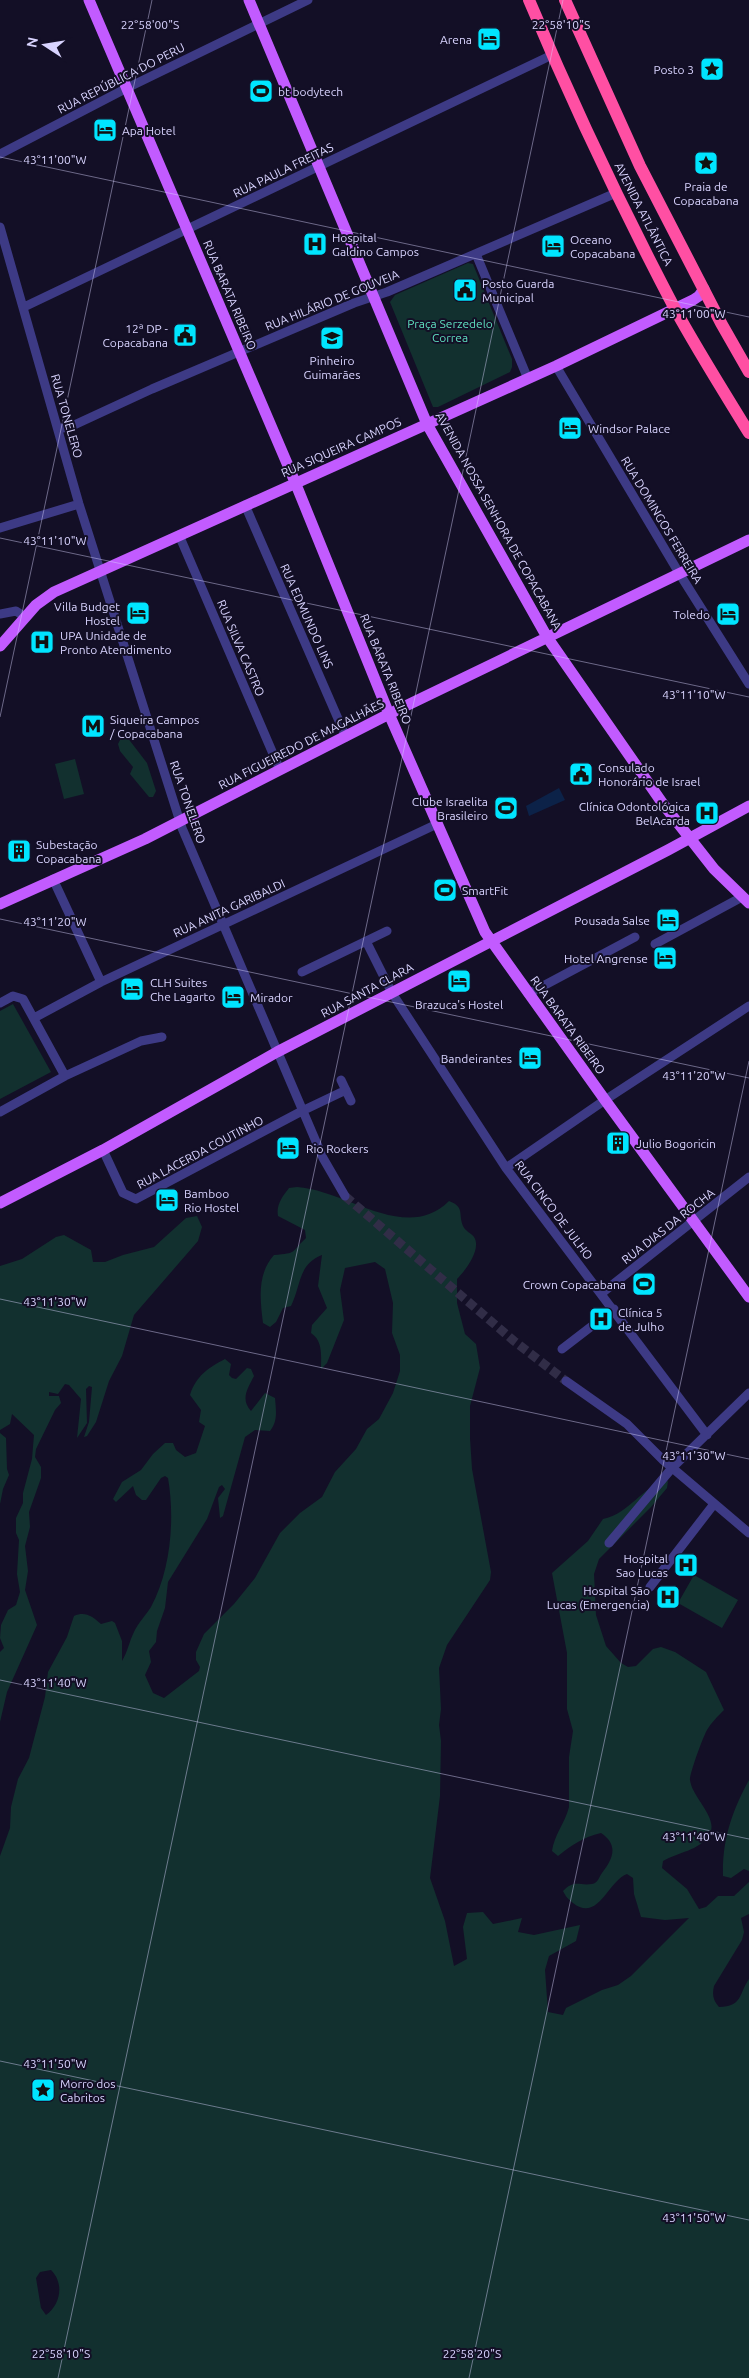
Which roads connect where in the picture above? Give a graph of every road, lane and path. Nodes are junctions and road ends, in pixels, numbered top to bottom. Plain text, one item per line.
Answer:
1 (89, 0) edge
2 (249, 0) edge
3 (308, 0) edge
4 (529, 0) edge
5 (565, 0) edge
6 (260, 24) junction
7 (552, 55) junction
8 (126, 88) junction
9 (0, 154) edge
10 (319, 167) junction
11 (616, 193) junction
12 (0, 227) edge
13 (188, 230) junction
14 (476, 254) junction
15 (704, 289) junction
16 (373, 297) junction
17 (24, 307) junction
18 (676, 309) junction
19 (239, 352) junction
20 (556, 366) junction
21 (749, 372) edge
22 (528, 378) junction
23 (427, 424) junction
24 (58, 429) junction
25 (749, 433) edge
26 (295, 482) junction
27 (79, 504) junction
28 (245, 505) junction
29 (0, 528) edge
30 (179, 535) junction
31 (749, 540) edge
32 (101, 571) junction
33 (679, 573) junction
34 (0, 614) edge
35 (26, 617) junction
36 (547, 637) junction
37 (0, 646) edge
38 (749, 684) edge
39 (389, 714) junction
40 (346, 737) junction
41 (280, 770) junction
42 (749, 806) edge
43 (180, 822) junction
44 (437, 824) junction
45 (690, 838) junction
46 (53, 879) junction
47 (745, 900) edge
48 (0, 904) edge
49 (223, 925) junction
50 (387, 931) dead end
51 (635, 937) dead end
52 (490, 940) junction
53 (366, 941) junction
54 (655, 944) dead end
55 (302, 972) dead end
56 (101, 982) junction
57 (392, 993) junction
58 (528, 994) junction
59 (0, 1003) edge
60 (749, 1006) edge
61 (34, 1018) junction
62 (162, 1037) dead end
63 (277, 1052) junction
64 (65, 1076) junction
65 (341, 1080) dead end
66 (346, 1090) junction
67 (605, 1100) junction
68 (351, 1101) dead end
69 (302, 1111) junction
70 (0, 1112) edge
71 (103, 1150) junction
72 (506, 1168) junction
73 (749, 1177) edge
74 (345, 1196) tunnel mouth
75 (0, 1203) edge
76 (694, 1222) junction
77 (602, 1293) junction
78 (749, 1296) edge
79 (614, 1309) junction
80 (562, 1350) dead end
81 (566, 1381) tunnel mouth
82 (749, 1392) edge
83 (707, 1434) junction
84 (672, 1468) junction
85 (714, 1504) junction
86 (749, 1533) edge
87 (608, 1543) dead end
88 (650, 1587) dead end

1 - 8 main road, RUA BARATA RIBEIRO
2 - 6 main road, AVENIDA NOSSA SENHORA DE COPACABANA
3 - 6 street, RUA REPÚBLICA DO PERU
4 - 7 highway, AVENIDA ATLÂNTICA
5 - 15 highway, AVENIDA ATLÂNTICA
6 - 8 street, RUA REPÚBLICA DO PERU
6 - 10 main road, AVENIDA NOSSA SENHORA DE COPACABANA
7 - 10 street, RUA PAULA FREITAS
7 - 11 highway, AVENIDA ATLÂNTICA
8 - 9 street, RUA REPÚBLICA DO PERU
8 - 13 main road, RUA BARATA RIBEIRO
10 - 13 street, RUA PAULA FREITAS
10 - 16 main road, AVENIDA NOSSA SENHORA DE COPACABANA
11 - 14 street, RUA HILÁRIO DE GOUVEIA
11 - 18 highway, AVENIDA ATLÂNTICA
12 - 17 street, RUA TONELERO
13 - 17 street, RUA PAULA FREITAS
13 - 19 main road, RUA BARATA RIBEIRO
14 - 16 street, RUA HILÁRIO DE GOUVEIA
14 - 22 street
15 - 18 main road, RUA SIQUEIRA CAMPOS
15 - 21 highway, AVENIDA ATLÂNTICA
16 - 19 street, RUA HILÁRIO DE GOUVEIA
16 - 23 main road, AVENIDA NOSSA SENHORA DE COPACABANA
17 - 24 street, RUA TONELERO
18 - 20 main road, RUA SIQUEIRA CAMPOS
18 - 25 highway, AVENIDA ATLÂNTICA
19 - 24 street, RUA HILÁRIO DE GOUVEIA
19 - 26 main road, RUA BARATA RIBEIRO
20 - 22 main road, RUA SIQUEIRA CAMPOS
20 - 33 street, RUA DOMINGOS FERREIRA
22 - 23 main road, RUA SIQUEIRA CAMPOS
23 - 26 main road, RUA SIQUEIRA CAMPOS
23 - 36 main road, AVENIDA NOSSA SENHORA DE COPACABANA
24 - 27 street, RUA TONELERO
26 - 28 main road, RUA SIQUEIRA CAMPOS
26 - 39 main road, RUA BARATA RIBEIRO
27 - 29 street
27 - 32 street, RUA TONELERO
28 - 30 main road, RUA SIQUEIRA CAMPOS
28 - 40 street, RUA EDMUNDO LINS
30 - 32 main road, RUA SIQUEIRA CAMPOS
30 - 41 street, RUA SILVA CASTRO
31 - 33 main road, RUA FIGUEIREDO DE MAGALHÃES
32 - 35 main road, RUA SIQUEIRA CAMPOS
32 - 43 street, RUA TONELERO
33 - 36 main road, RUA FIGUEIREDO DE MAGALHÃES
33 - 38 street, RUA DOMINGOS FERREIRA
34 - 35 street
35 - 37 main road, RUA SIQUEIRA CAMPOS
36 - 39 main road, RUA FIGUEIREDO DE MAGALHÃES
36 - 45 main road, AVENIDA NOSSA SENHORA DE COPACABANA
39 - 40 main road, RUA FIGUEIREDO DE MAGALHÃES
39 - 44 main road, RUA BARATA RIBEIRO
40 - 41 main road, RUA FIGUEIREDO DE MAGALHÃES
41 - 43 main road, RUA FIGUEIREDO DE MAGALHÃES
42 - 45 main road, RUA SANTA CLARA
43 - 46 main road, RUA FIGUEIREDO DE MAGALHÃES
43 - 49 street, RUA TONELERO
44 - 49 street, RUA ANITA GARIBALDI
44 - 52 main road, RUA BARATA RIBEIRO
45 - 47 main road, AVENIDA NOSSA SENHORA DE COPACABANA
45 - 52 main road, RUA SANTA CLARA
46 - 48 main road, RUA FIGUEIREDO DE MAGALHÃES
46 - 56 street
47 - 54 street
49 - 56 street, RUA ANITA GARIBALDI
49 - 63 street, RUA TONELERO
50 - 53 street
51 - 58 street
52 - 57 main road, RUA SANTA CLARA
52 - 58 main road, RUA BARATA RIBEIRO
53 - 55 street
53 - 57 street, RUA CINCO DE JULHO
56 - 61 street, RUA ANITA GARIBALDI
57 - 63 main road, RUA SANTA CLARA
57 - 72 street, RUA CINCO DE JULHO
58 - 67 main road, RUA BARATA RIBEIRO
59 - 61 street
60 - 67 street
61 - 64 street
62 - 64 street
63 - 69 street, RUA TONELERO
63 - 71 main road, RUA SANTA CLARA
64 - 70 street
65 - 66 street
66 - 68 street
66 - 69 street
67 - 72 street
67 - 76 main road, RUA BARATA RIBEIRO
69 - 71 street, RUA LACERDA COUTINHO
69 - 74 street, RUA TONELERO
71 - 75 main road, RUA SANTA CLARA
72 - 77 street, RUA CINCO DE JULHO
73 - 76 street, RUA DIAS DA ROCHA
76 - 77 street, RUA DIAS DA ROCHA
76 - 78 main road, RUA BARATA RIBEIRO
77 - 79 street, RUA CINCO DE JULHO
79 - 80 street
79 - 83 street, RUA CINCO DE JULHO
81 - 84 street
82 - 83 street
83 - 84 street
84 - 85 street
84 - 87 street
85 - 86 street
85 - 88 street

